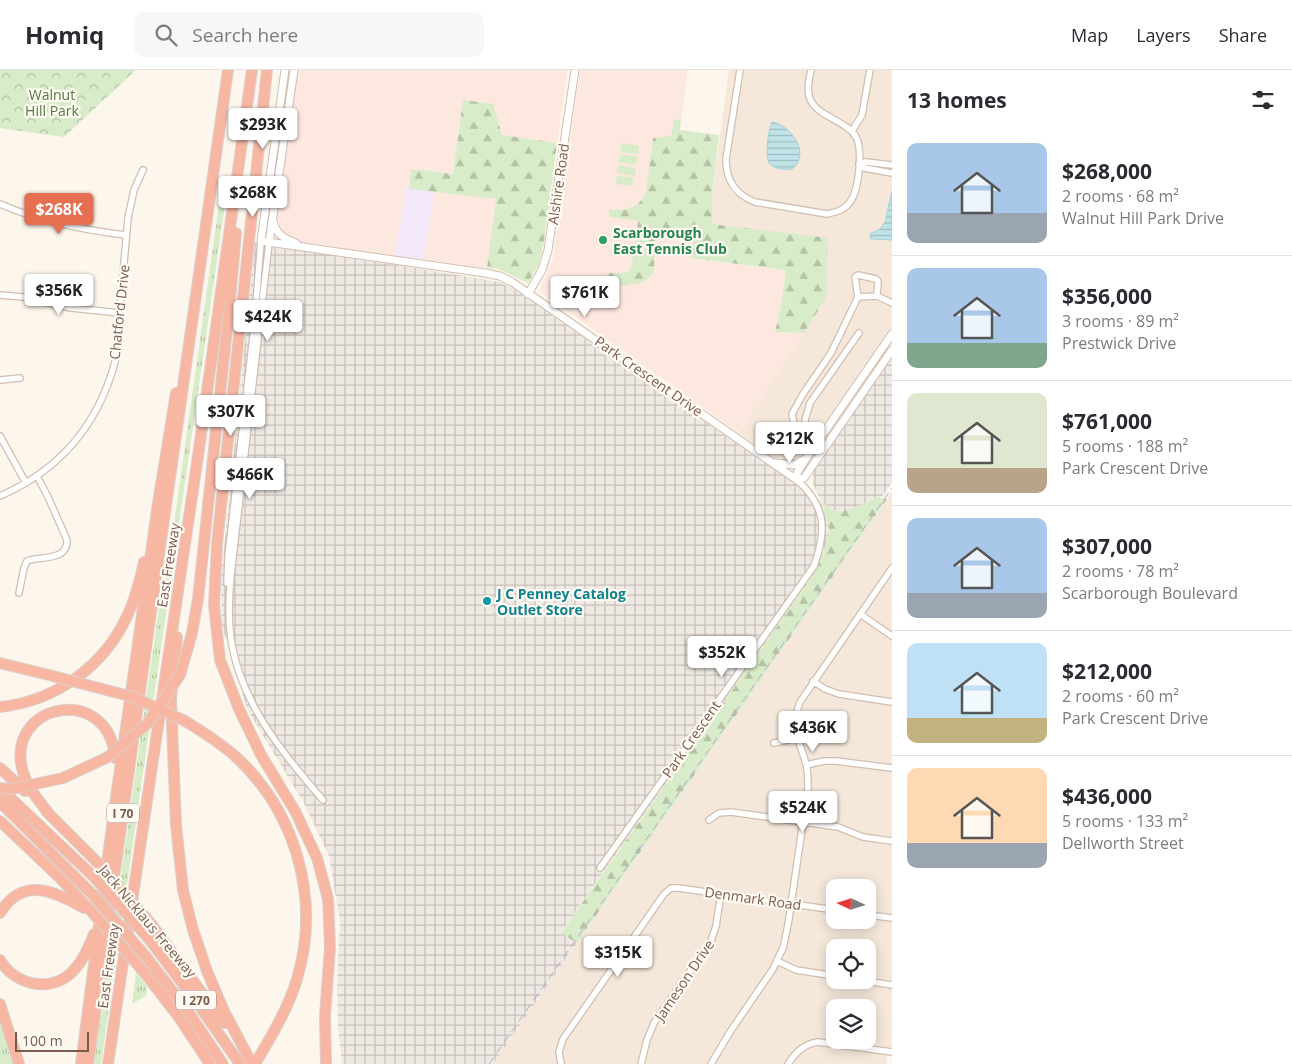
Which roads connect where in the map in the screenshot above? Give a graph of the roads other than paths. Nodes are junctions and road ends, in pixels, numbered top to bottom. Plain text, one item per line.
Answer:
1 (228, 70) edge
2 (252, 70) edge
3 (267, 70) edge
4 (285, 70) edge
5 (294, 70) edge
6 (574, 70) edge
7 (740, 70) edge
8 (810, 70) edge
9 (870, 70) edge
10 (852, 131) junction
11 (859, 164) junction
12 (892, 166) edge
13 (143, 170) dead end
14 (892, 173) edge
15 (236, 185) junction
16 (0, 204) edge
17 (273, 219) junction
18 (250, 221) junction
19 (126, 235) junction
20 (260, 242) junction
21 (269, 243) junction
22 (202, 249) junction
23 (316, 249) junction
24 (0, 294) edge
25 (528, 294) junction
26 (877, 296) junction
27 (858, 297) junction
28 (892, 303) edge
29 (120, 313) junction
30 (859, 333) dead end
31 (892, 334) edge
32 (892, 350) edge
33 (20, 378) dead end
34 (0, 380) edge
35 (806, 433) junction
36 (0, 436) edge
37 (818, 442) junction
38 (807, 456) junction
39 (773, 463) junction
40 (37, 476) junction
41 (797, 480) junction
42 (26, 483) junction
43 (0, 496) edge
44 (158, 503) junction
45 (205, 533) junction
46 (184, 549) junction
47 (892, 568) edge
48 (18, 593) dead end
49 (860, 614) junction
50 (230, 630) junction
51 (892, 636) edge
52 (0, 663) edge
53 (813, 681) junction
54 (892, 702) edge
55 (0, 707) edge
56 (796, 738) junction
57 (774, 744) dead end
58 (261, 755) junction
59 (806, 765) junction
60 (0, 768) edge
61 (892, 768) edge
62 (0, 788) edge
63 (322, 800) dead end
64 (0, 802) edge
65 (114, 811) junction
66 (50, 815) junction
67 (282, 817) junction
68 (709, 820) dead end
69 (0, 821) edge
70 (803, 822) junction
71 (892, 841) edge
72 (600, 868) dead end
73 (721, 894) junction
74 (791, 904) junction
75 (826, 909) edge
76 (91, 912) junction
77 (0, 914) edge
78 (876, 916) edge
79 (892, 918) edge
80 (99, 922) junction
81 (0, 960) edge
82 (777, 962) junction
83 (826, 975) edge
84 (876, 982) edge
85 (892, 985) edge
86 (0, 1004) edge
87 (892, 1052) edge
88 (246, 1054) junction
89 (19, 1064) edge
90 (82, 1064) edge
91 (88, 1064) edge
92 (108, 1064) edge
93 (210, 1064) edge
94 (223, 1064) edge
95 (240, 1064) edge
96 (254, 1064) edge
97 (326, 1064) edge
98 (560, 1064) edge
99 (641, 1064) edge
100 (711, 1064) edge
101 (788, 1064) edge

1 - 22 highway, East Freeway / I 70
2 - 15 highway, East Freeway / I 70
3 - 18 highway
4 - 20 street
5 - 17 street
6 - 25 street, Alshire Road
7 - 11 street
8 - 10 street
9 - 10 street
10 - 11 street
11 - 12 street
11 - 14 street
13 - 19 street, Chatford Drive
15 - 45 highway
15 - 46 highway, East Freeway / I 70
16 - 19 street
17 - 21 street
17 - 23 street
18 - 45 highway
18 - 58 highway
19 - 29 street, Chatford Drive
20 - 21 street, Park Crescent Drive
20 - 50 street
21 - 23 street, Park Crescent Drive
21 - 50 street
22 - 44 highway
22 - 91 highway, East Freeway / I 70
23 - 25 street, Park Crescent Drive
24 - 29 street
25 - 39 street, Park Crescent Drive
26 - 27 street
26 - 27 street
26 - 28 street
27 - 35 street
29 - 40 street, Chatford Drive
30 - 35 street
31 - 37 street
32 - 41 street
33 - 34 street
35 - 37 street
36 - 42 street
37 - 38 street
38 - 39 street
38 - 41 street
39 - 41 street, Park Crescent Drive
40 - 42 street, Chatford Drive
40 - 48 street
41 - 72 street, Park Crescent
42 - 43 street, Chatford Drive
44 - 55 highway
44 - 65 highway
45 - 62 highway, bridge
46 - 88 highway
46 - 92 highway, East Freeway / I 70
47 - 49 street
49 - 51 street
49 - 53 street
50 - 63 street
52 - 67 highway, bridge
53 - 54 street
53 - 56 street
56 - 57 street
56 - 59 street
58 - 67 highway
58 - 97 highway
59 - 61 street
59 - 70 street
60 - 66 highway
62 - 95 highway, Jack Nicklaus Freeway / I 270, bridge
64 - 94 highway, Jack Nicklaus Freeway / I 270, bridge
65 - 66 highway
65 - 80 highway
66 - 88 highway, bridge
67 - 96 highway
68 - 70 street
69 - 76 highway
70 - 71 street
70 - 74 street
73 - 74 street, Denmark Road
73 - 98 street, Denmark Road
73 - 99 street, Jameson Drive
74 - 75 street, Denmark Road
74 - 82 street
76 - 77 highway
76 - 93 highway, bridge
78 - 79 street
80 - 81 highway
80 - 90 highway
82 - 83 street
82 - 100 street
84 - 85 street
86 - 89 highway
87 - 101 street
88 - 96 highway

